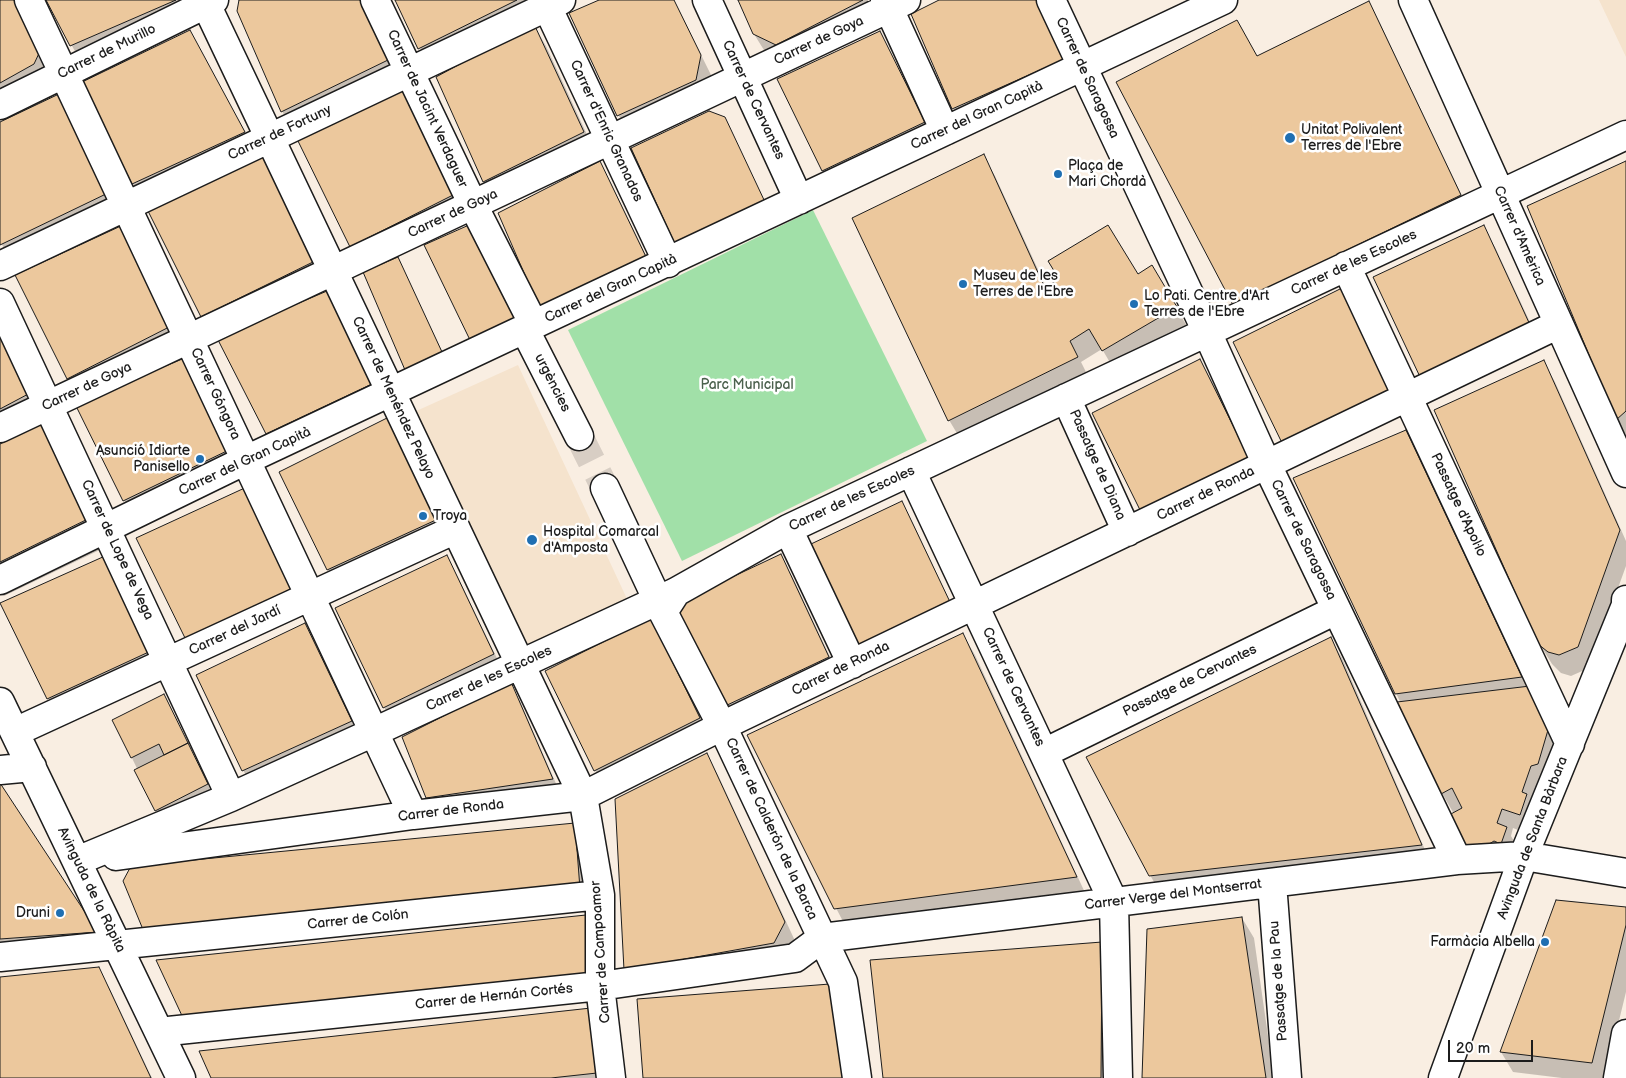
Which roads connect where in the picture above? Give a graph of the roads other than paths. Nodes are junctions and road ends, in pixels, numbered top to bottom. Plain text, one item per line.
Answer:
1 (30, 0) edge
2 (375, 0) edge
3 (707, 0) edge
4 (1051, 0) edge
5 (1223, 0) edge
6 (1412, 0) edge
7 (208, 1) edge
8 (551, 2) edge
9 (893, 3) edge
10 (1082, 66) junction
11 (409, 72) junction
12 (64, 74) junction
13 (742, 77) junction
14 (0, 105) edge
15 (944, 131) junction
16 (1626, 136) edge
17 (270, 138) junction
18 (610, 140) junction
19 (1500, 194) junction
20 (799, 200) junction
21 (472, 205) junction
22 (127, 206) junction
23 (668, 263) junction
24 (0, 266) edge
25 (1346, 266) junction
26 (333, 271) junction
27 (0, 303) edge
28 (1559, 324) junction
29 (529, 328) junction
30 (1207, 332) junction
31 (189, 338) junction
32 (391, 393) junction
33 (1408, 397) junction
34 (1066, 398) junction
35 (48, 405) junction
36 (0, 428) edge
37 (1617, 430) edge
38 (579, 436) tunnel mouth
39 (246, 460) junction
40 (1267, 465) junction
41 (912, 471) junction
42 (1626, 473) edge
43 (605, 488) tunnel mouth
44 (107, 528) junction
45 (456, 529) junction
46 (788, 529) junction
47 (1127, 532) junction
48 (0, 580) edge
49 (310, 596) junction
50 (666, 596) junction
51 (1626, 600) edge
52 (975, 605) junction
53 (1336, 610) junction
54 (169, 661) junction
55 (520, 664) junction
56 (852, 664) junction
57 (0, 702) edge
58 (722, 726) junction
59 (15, 732) junction
60 (374, 732) junction
61 (1570, 744) junction
62 (1044, 752) junction
63 (32, 767) junction
64 (0, 770) edge
65 (582, 796) junction
66 (231, 797) junction
67 (413, 815) junction
68 (1524, 856) junction
69 (1457, 860) junction
70 (77, 861) junction
71 (1626, 873) edge
72 (1272, 883) junction
73 (600, 895) junction
74 (1114, 902) junction
75 (822, 938) junction
76 (117, 945) junction
77 (0, 957) edge
78 (600, 986) junction
79 (159, 1032) junction
80 (1626, 1034) edge
81 (181, 1078) edge
82 (611, 1078) edge
83 (857, 1078) edge
84 (1118, 1078) edge
85 (1286, 1078) edge
86 (1443, 1078) edge
87 (1618, 1078) edge

1 - 12 street, Carrer Góngora
2 - 11 street, Carrer de Jacint Verdaguer
3 - 13 street, Carrer de Cervantes
4 - 10 street, Carrer de Saragossa
5 - 10 street, Carrer del Gran Capità
6 - 19 street, Carrer d'Amèrica
7 - 12 street, Carrer de Murillo
7 - 17 street, Carrer de Menéndez Pelayo
8 - 11 street, Carrer de Fortuny
8 - 18 street, Carrer d'Enric Granados
9 - 13 street, Carrer de Goya
9 - 15 street
10 - 15 street, Carrer del Gran Capità
10 - 30 street, Carrer de Saragossa
11 - 17 street, Carrer de Fortuny
11 - 21 street, Carrer de Jacint Verdaguer
12 - 14 street, Carrer de Murillo
12 - 22 street, Carrer Góngora
13 - 18 street, Carrer de Goya
13 - 20 street, Carrer de Cervantes
15 - 20 street, Carrer del Gran Capità
16 - 19 street, Carrer de les Escoles
17 - 22 street, Carrer de Fortuny
17 - 26 street, Carrer de Menéndez Pelayo
18 - 21 street, Carrer de Goya
18 - 23 street, Carrer d'Enric Granados
19 - 25 street, Carrer de les Escoles
19 - 28 street, Carrer d'Amèrica
20 - 23 street, Carrer del Gran Capità
21 - 26 street, Carrer de Goya
21 - 29 street, Carrer de Jacint Verdaguer
22 - 24 street, Carrer de Fortuny
22 - 31 street, Carrer Góngora
23 - 29 street, Carrer del Gran Capità
25 - 30 street, Carrer de les Escoles
25 - 33 street, Passatge d'Apol·lo
26 - 31 street, Carrer de Goya
26 - 32 street, Carrer de Menéndez Pelayo
27 - 35 street, Carrer de Lope de Vega
28 - 33 street, Carrer de Ronda
28 - 37 street, Carrer d'Amèrica
29 - 32 street, Carrer del Gran Capità
29 - 38 street, urgències
30 - 34 street, Carrer de les Escoles
30 - 40 street, Carrer de Saragossa
31 - 35 street, Carrer de Goya
31 - 39 street, Carrer Góngora
32 - 39 street, Carrer del Gran Capità
32 - 45 street, Carrer de Menéndez Pelayo
33 - 40 street, Carrer de Ronda
33 - 61 street, Passatge d'Apol·lo
34 - 41 street, Carrer de les Escoles
34 - 47 street, Passatge de Diana
35 - 36 street, Carrer de Goya
35 - 44 street, Carrer de Lope de Vega
37 - 42 street, Carrer d'Amèrica
39 - 44 street, Carrer del Gran Capità
39 - 49 street, Carrer Góngora
40 - 47 street, Carrer de Ronda
40 - 53 street, Carrer de Saragossa
41 - 46 street, Carrer de les Escoles
41 - 52 street, Carrer de Cervantes
43 - 50 street
44 - 48 street, Carrer del Gran Capità
44 - 54 street, Carrer de Lope de Vega
45 - 49 street, Carrer del Jardí
45 - 55 street, Carrer de Menéndez Pelayo
46 - 50 street, Carrer de les Escoles
46 - 56 street
47 - 52 street, Carrer de Ronda
49 - 54 street, Carrer del Jardí
49 - 60 street, Carrer Góngora
50 - 55 street, Carrer de les Escoles
50 - 58 street, Carrer de Calderón de la Barca
51 - 61 street, Avinguda de Santa Bàrbara
52 - 56 street, Carrer de Ronda
52 - 62 street, Carrer de Cervantes
53 - 62 street, Passatge de Cervantes
53 - 69 street, Carrer de Saragossa
54 - 59 street, Carrer del Jardí
54 - 66 street, Carrer de Lope de Vega
55 - 60 street, Carrer de les Escoles
55 - 65 street, Carrer de Menéndez Pelayo
56 - 58 street, Carrer de Ronda
57 - 59 street, Avinguda de la Ràpita
58 - 65 street, Carrer de Ronda
58 - 75 street, Carrer de Calderón de la Barca
59 - 63 street, Avinguda de la Ràpita
60 - 66 street, Carrer de les Escoles
60 - 67 street, Carrer Góngora
61 - 68 street, Avinguda de Santa Bàrbara
62 - 74 street, Carrer de Cervantes
63 - 64 street
63 - 70 street, Avinguda de la Ràpita
65 - 67 street, Carrer de Ronda
65 - 73 street, Carrer de Campoamor
66 - 70 street, Carrer de les Escoles
67 - 70 street, Carrer de Ronda
68 - 69 street, Carrer Verge del Montserrat
68 - 71 street, Carrer Verge del Montserrat
68 - 86 street, Avinguda de Santa Bàrbara
69 - 72 street, Carrer Verge del Montserrat
70 - 76 street, Avinguda de la Ràpita
72 - 74 street, Carrer Verge del Montserrat
72 - 85 street, Passatge de la Pau
73 - 76 street, Carrer de Colón
73 - 78 street, Carrer de Campoamor
74 - 75 street, Carrer Verge del Montserrat
74 - 84 street
75 - 78 street, Carrer de Hernán Cortés
75 - 83 street, Carrer de Calderón de la Barca
76 - 77 street, Carrer de Colón
76 - 79 street, Avinguda de la Ràpita
78 - 79 street, Carrer de Hernán Cortés
78 - 82 street, Carrer de Campoamor
79 - 81 street, Avinguda de la Ràpita
80 - 87 street

